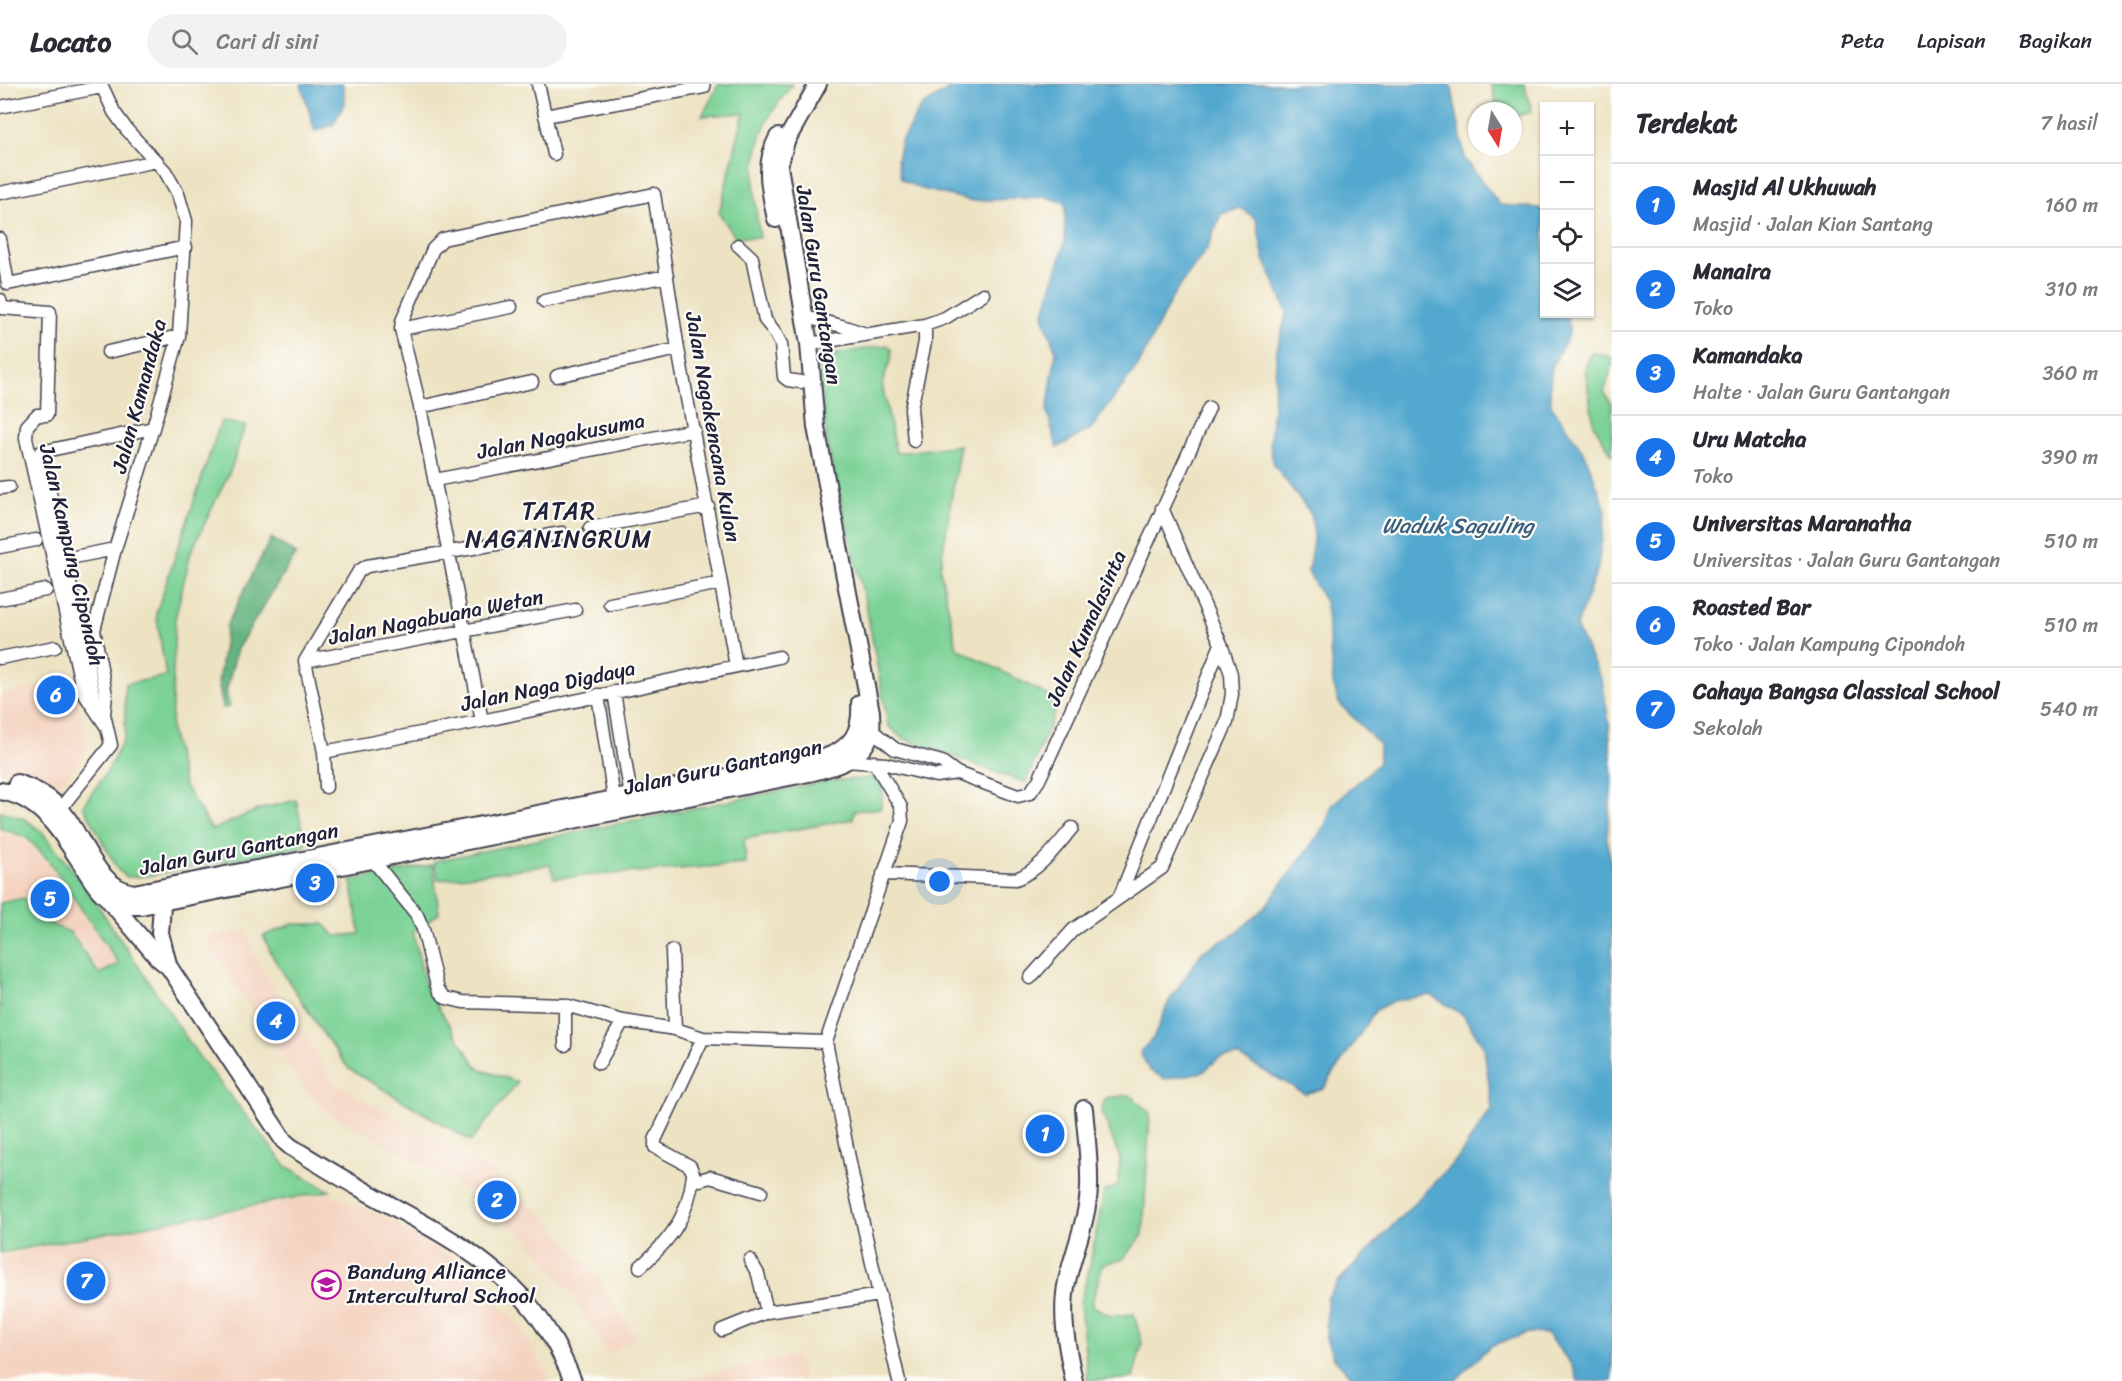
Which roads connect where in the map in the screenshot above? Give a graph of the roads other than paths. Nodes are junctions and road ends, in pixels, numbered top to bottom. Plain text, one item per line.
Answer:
1 (538, 84) edge
2 (808, 84) edge
3 (818, 84) edge
4 (102, 86) edge
5 (704, 87) dead end
6 (0, 107) edge
7 (545, 116) junction
8 (554, 153) dead end
9 (157, 161) junction
10 (0, 193) edge
11 (0, 239) edge
12 (738, 245) dead end
13 (186, 247) junction
14 (667, 276) junction
15 (983, 294) dead end
16 (0, 300) edge
17 (544, 300) dead end
18 (511, 307) dead end
19 (805, 317) junction
20 (925, 325) junction
21 (401, 328) junction
22 (864, 334) junction
23 (179, 336) junction
24 (809, 344) junction
25 (678, 349) junction
26 (108, 352) dead end
27 (557, 376) dead end
28 (532, 382) dead end
29 (801, 382) junction
30 (420, 407) junction
31 (1209, 408) dead end
32 (153, 429) junction
33 (694, 430) junction
34 (914, 441) dead end
35 (435, 480) junction
36 (708, 506) junction
37 (1162, 508) junction
38 (590, 528) dead end
39 (562, 533) dead end
40 (36, 540) dead end
41 (0, 547) edge
42 (115, 549) junction
43 (449, 553) junction
44 (64, 559) junction
45 (721, 582) junction
46 (46, 590) dead end
47 (0, 599) edge
48 (610, 604) dead end
49 (575, 610) dead end
50 (94, 630) junction
51 (465, 631) junction
52 (1221, 644) junction
53 (55, 647) dead end
54 (779, 657) dead end
55 (0, 658) edge
56 (87, 660) junction
57 (305, 661) junction
58 (736, 666) junction
59 (614, 692) junction
60 (598, 695) junction
61 (105, 720) junction
62 (482, 721) junction
63 (864, 729) junction
64 (324, 752) junction
65 (840, 758) junction
66 (874, 762) junction
67 (957, 773) junction
68 (0, 781) edge
69 (326, 787) dead end
70 (0, 791) edge
71 (624, 804) junction
72 (56, 815) junction
73 (1072, 828) dead end
74 (372, 859) junction
75 (883, 874) junction
76 (163, 895) junction
77 (1120, 896) junction
78 (108, 899) junction
79 (672, 951) dead end
80 (169, 967) junction
81 (1030, 978) dead end
82 (565, 1005) junction
83 (623, 1021) junction
84 (675, 1029) junction
85 (703, 1038) junction
86 (826, 1042) junction
87 (565, 1045) dead end
88 (599, 1063) dead end
89 (1084, 1108) dead end
90 (693, 1175) junction
91 (761, 1192) dead end
92 (750, 1260) dead end
93 (640, 1267) dead end
94 (880, 1295) junction
95 (767, 1312) junction
96 (722, 1330) dead end
97 (573, 1381) edge
98 (899, 1381) edge
99 (1074, 1381) edge

1 - 7 street
2 - 29 street, Jalan Guru Gantangan
3 - 19 street, Jalan Guru Gantangan
4 - 6 street
4 - 9 street, Jalan Kamandaka
5 - 7 street
7 - 8 street
9 - 10 street
9 - 13 street, Jalan Kamandaka
11 - 13 street
12 - 29 street
13 - 23 street, Jalan Kamandaka
14 - 17 street
14 - 21 street, Jalan Nagakencana Kulon
14 - 25 street, Jalan Nagakencana Kulon
15 - 20 street
16 - 61 street, Jalan Kampung Cipondoh
18 - 21 street
19 - 22 street
19 - 24 street, Jalan Guru Gantangan
20 - 22 street
20 - 34 street
21 - 30 street
22 - 24 street
23 - 26 street
23 - 32 street, Jalan Kamandaka
24 - 63 street, Jalan Guru Gantangan
25 - 27 street
25 - 33 street, Jalan Nagakencana Kulon
28 - 30 street
29 - 63 street, Jalan Guru Gantangan
30 - 35 street
31 - 37 street, Jalan Kumalasinta
32 - 42 street, Jalan Kamandaka
32 - 44 street
33 - 35 street, Jalan Nagakusuma
33 - 36 street, Jalan Nagakencana Kulon
35 - 43 street
36 - 38 street
36 - 45 street, Jalan Nagakencana Kulon
37 - 52 street
37 - 67 street, Jalan Kumalasinta
39 - 43 street
40 - 41 street
42 - 44 street
42 - 50 street, Jalan Kamandaka
43 - 51 street
43 - 57 street
44 - 56 street
45 - 48 street
45 - 58 street, Jalan Nagakencana Kulon
46 - 47 street
49 - 51 street, Jalan Nagabuana Wetan
50 - 56 street, Jalan Kamandaka
50 - 61 street, Jalan Kamandaka
51 - 57 street, Jalan Nagabuana Wetan
51 - 62 street
52 - 77 street
52 - 77 street
53 - 55 street
54 - 58 street, Jalan Naga Digdaya
56 - 61 street, Jalan Kamandaka
57 - 64 street
58 - 59 street, Jalan Naga Digdaya
59 - 60 street, Jalan Naga Digdaya
59 - 71 street
60 - 62 street, Jalan Naga Digdaya
60 - 71 street
61 - 72 street, Jalan Kamandaka
62 - 64 street, Jalan Naga Digdaya
63 - 65 street, Jalan Guru Gantangan
63 - 67 street
64 - 69 street
65 - 66 street
65 - 71 street, Jalan Guru Gantangan
66 - 67 street
66 - 75 street
68 - 72 street, Jalan Guru Gantangan
70 - 72 street, Jalan Guru Gantangan
71 - 74 street, Jalan Guru Gantangan
71 - 76 street, Jalan Guru Gantangan
72 - 76 street, Jalan Guru Gantangan
72 - 78 street, Jalan Guru Gantangan
73 - 75 street
74 - 76 street, Jalan Guru Gantangan
74 - 82 street
75 - 86 street
76 - 78 street, Jalan Guru Gantangan
76 - 80 street
77 - 81 street
78 - 80 street
79 - 84 street
80 - 97 street
82 - 83 street
82 - 87 street
83 - 84 street
83 - 88 street
84 - 85 street
85 - 86 street
85 - 90 street
86 - 94 street
89 - 99 street
90 - 91 street
90 - 93 street
92 - 95 street
94 - 95 street
94 - 98 street
95 - 96 street

